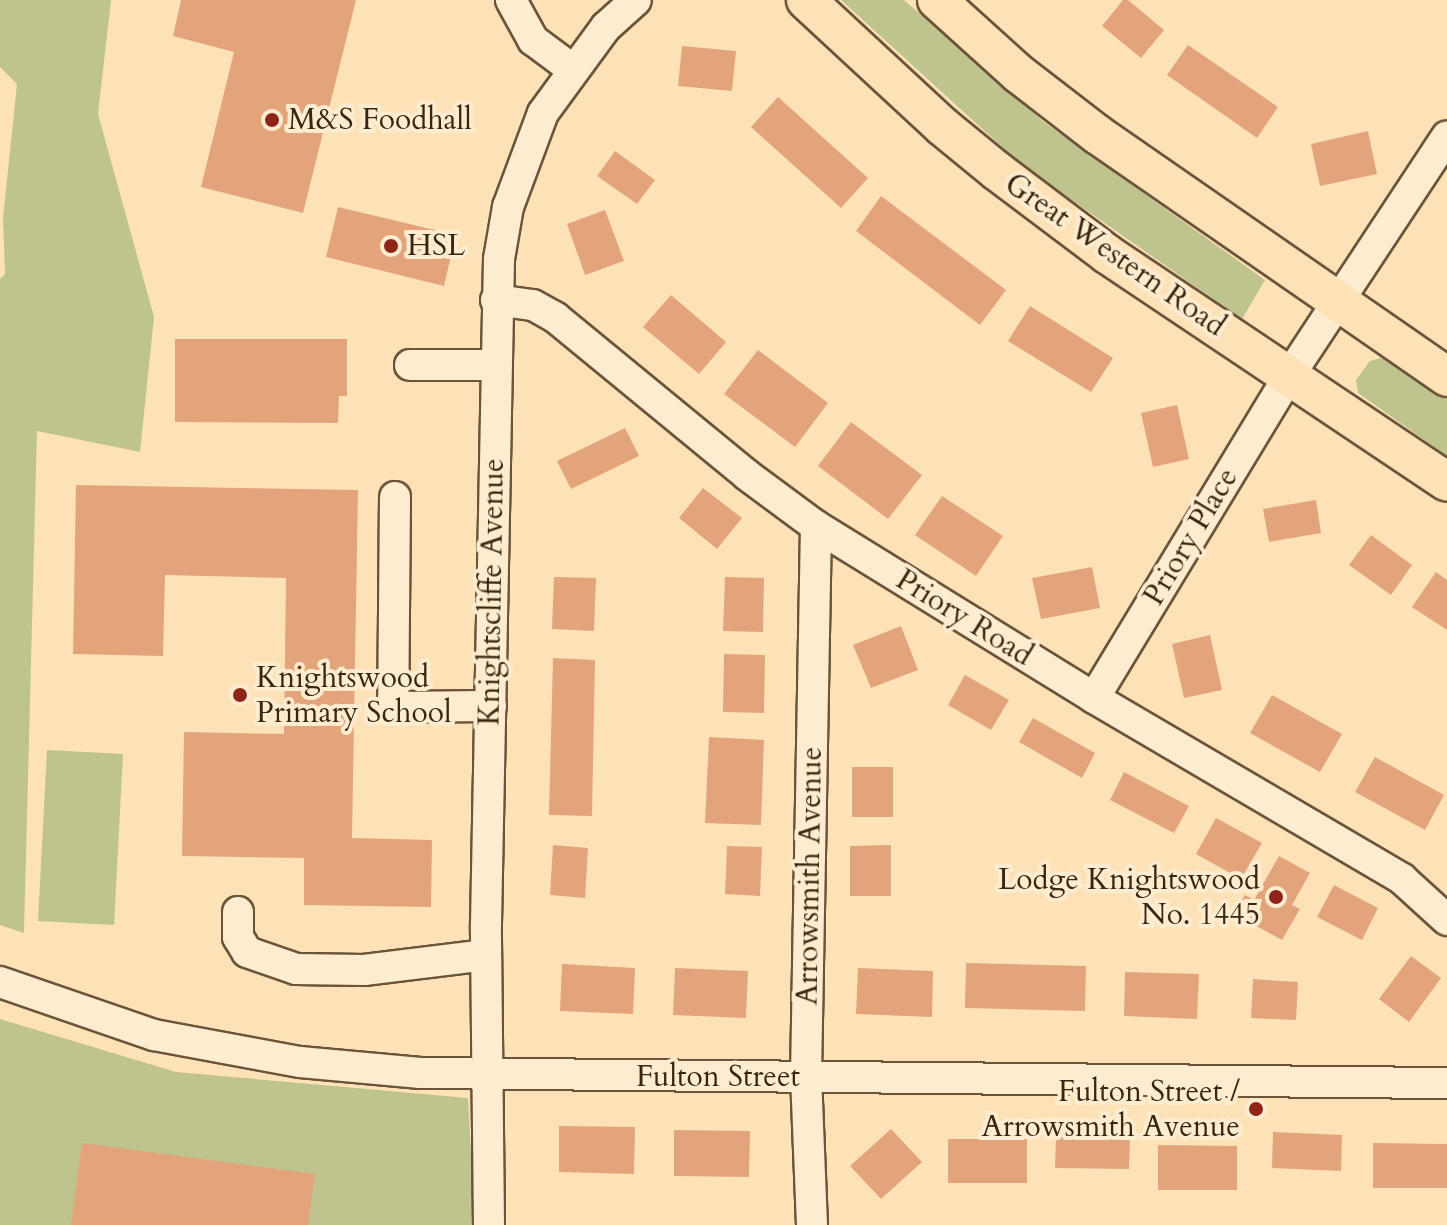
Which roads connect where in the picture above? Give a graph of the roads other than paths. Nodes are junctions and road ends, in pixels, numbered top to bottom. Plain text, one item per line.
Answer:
1 (511, 0) edge
2 (636, 0) edge
3 (806, 0) edge
4 (937, 0) edge
5 (572, 69) junction
6 (1447, 136) edge
7 (496, 300) junction
8 (1338, 304) junction
9 (410, 365) dead end
10 (496, 365) junction
11 (1289, 376) junction
12 (1447, 377) edge
13 (1447, 482) edge
14 (395, 497) dead end
15 (816, 526) junction
16 (1094, 698) junction
17 (491, 706) junction
18 (238, 912) dead end
19 (1447, 920) edge
20 (486, 955) junction
21 (0, 982) edge
22 (485, 1075) junction
23 (806, 1076) junction
24 (1447, 1083) edge
25 (489, 1225) edge
26 (812, 1225) edge

1 - 5 street
2 - 5 street, Knightscliffe Avenue
3 - 11 main road, Great Western Road
4 - 8 main road
5 - 7 street, Knightscliffe Avenue
6 - 8 street, Priory Place
7 - 10 street, Knightscliffe Avenue
7 - 15 street, Priory Road
8 - 11 street, Priory Place
8 - 12 main road
9 - 10 street
10 - 17 street, Knightscliffe Avenue
11 - 13 main road, Great Western Road
11 - 16 street, Priory Place
14 - 17 street
15 - 16 street, Priory Road
15 - 23 street, Arrowsmith Avenue
16 - 19 street, Priory Road
17 - 20 street, Knightscliffe Avenue
18 - 20 street
20 - 22 street, Knightscliffe Avenue
21 - 22 street, Fulton Street
22 - 23 street, Fulton Street
22 - 25 street, Knightscliffe Avenue
23 - 24 street, Fulton Street
23 - 26 street, Arrowsmith Avenue

